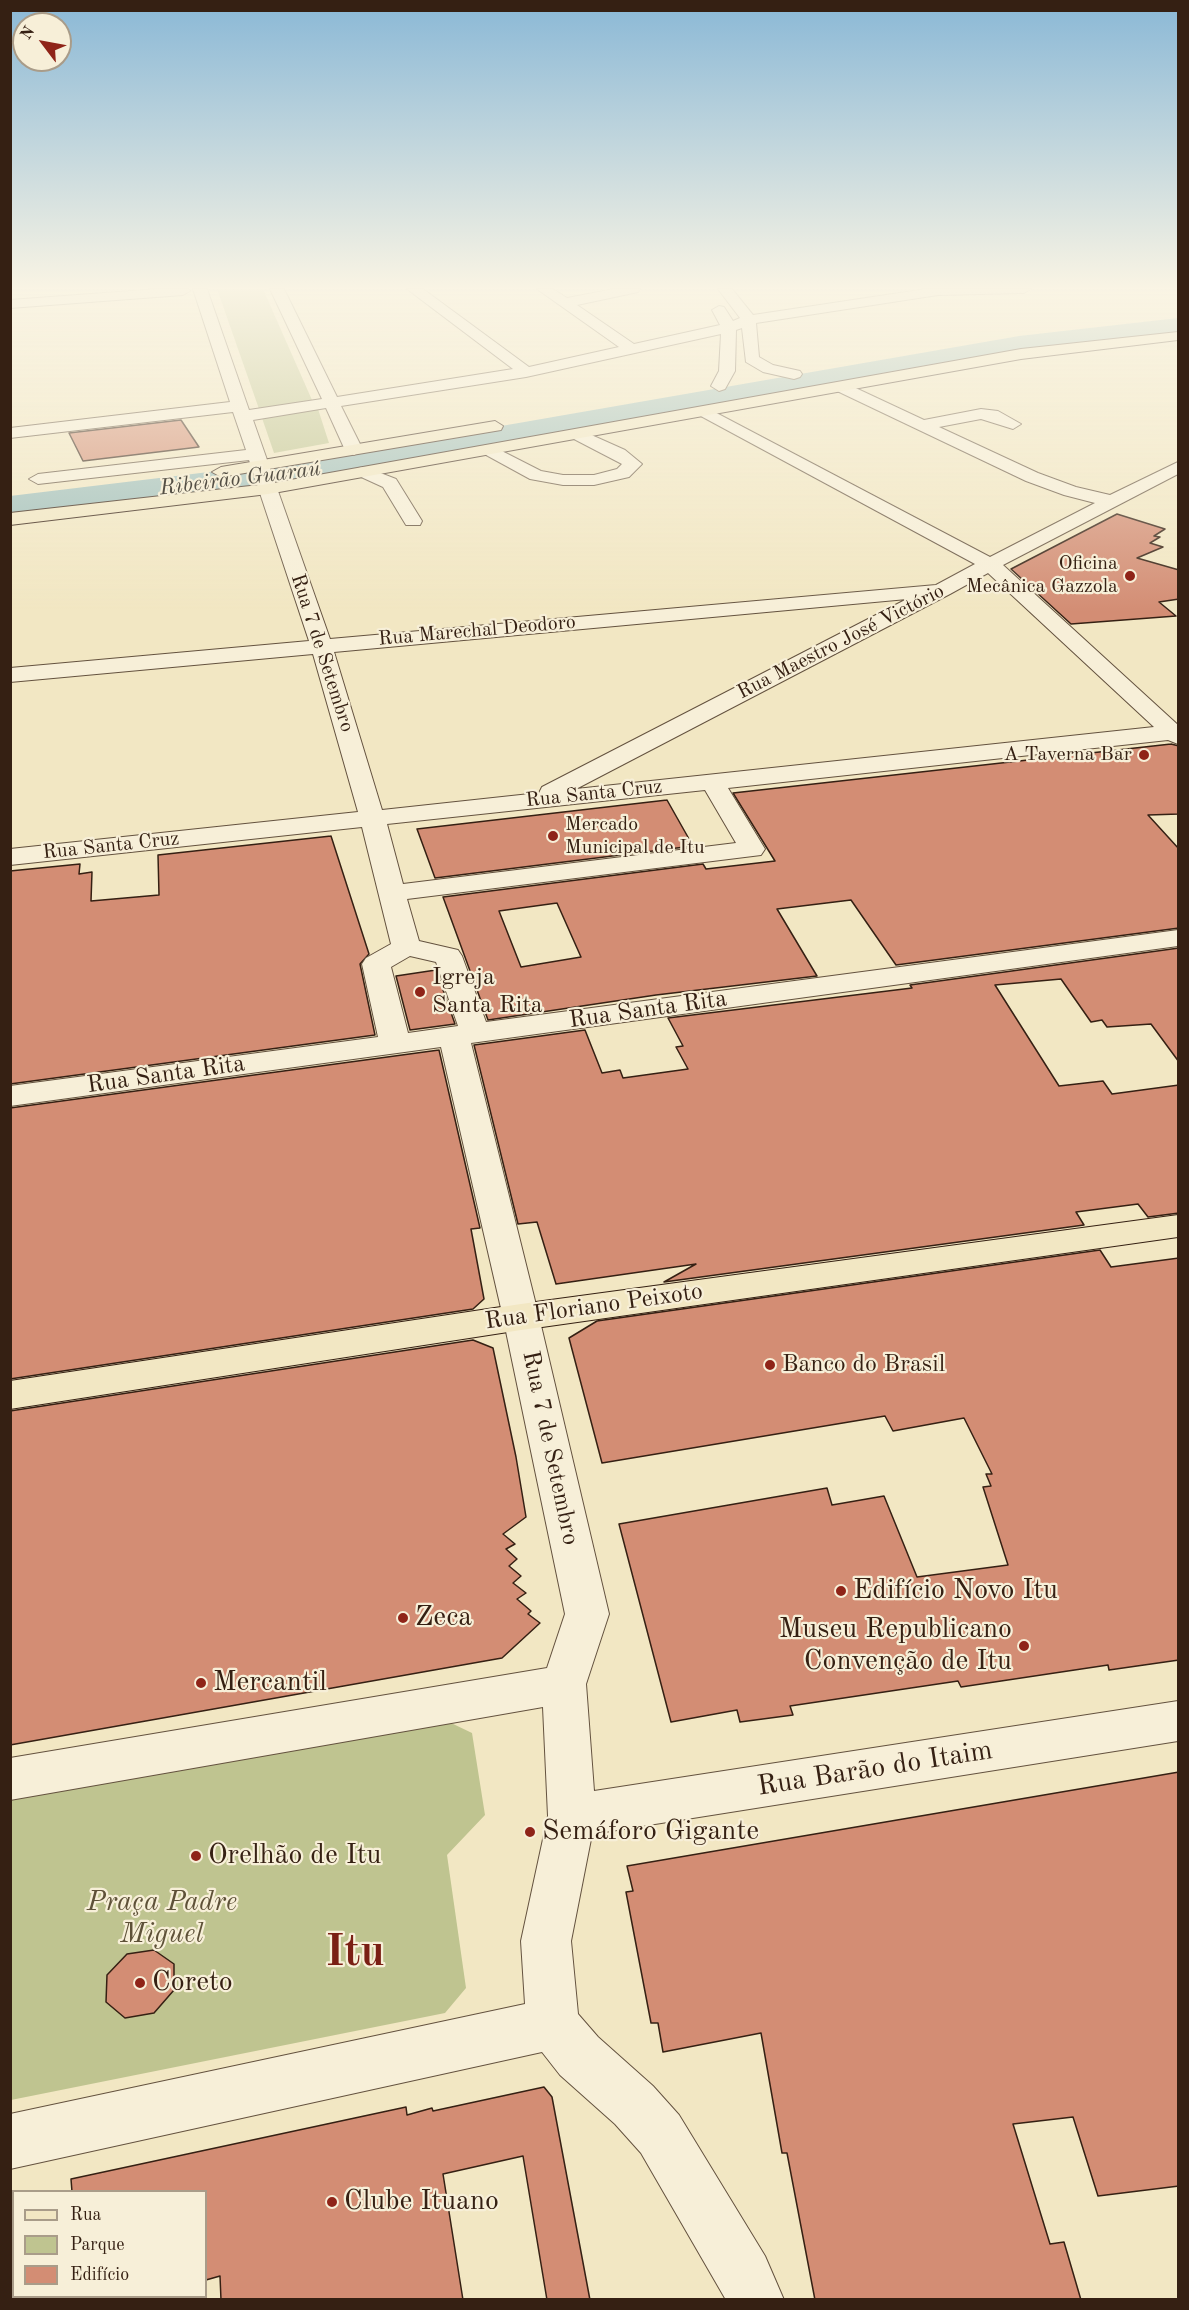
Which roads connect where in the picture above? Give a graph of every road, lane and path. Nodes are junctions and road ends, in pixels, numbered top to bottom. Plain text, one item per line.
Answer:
1 (238, 397) edge
2 (327, 397) edge
3 (363, 397) edge
4 (746, 397) edge
5 (860, 397) edge
6 (680, 399) dead end
7 (329, 402) junction
8 (700, 409) junction
9 (243, 411) junction
10 (507, 423) dead end
11 (1013, 424) dead end
12 (922, 425) junction
13 (14, 432) edge
14 (578, 434) junction
15 (354, 450) junction
16 (486, 450) junction
17 (401, 466) junction
18 (1179, 467) edge
19 (365, 472) junction
20 (263, 473) junction
21 (390, 483) junction
22 (1112, 501) junction
23 (10, 519) edge
24 (413, 521) dead end
25 (991, 565) junction
26 (943, 590) junction
27 (321, 645) junction
28 (10, 675) edge
29 (1177, 733) edge
30 (712, 781) junction
31 (535, 800) junction
32 (372, 818) junction
33 (10, 856) edge
34 (394, 904) junction
35 (1179, 938) edge
36 (406, 947) junction
37 (464, 1035) junction
38 (395, 1044) junction
39 (10, 1096) edge
40 (1179, 1226) edge
41 (521, 1317) junction
42 (10, 1395) edge
43 (564, 1684) junction
44 (1179, 1721) edge
45 (10, 1779) edge
46 (572, 1816) junction
47 (553, 2024) junction
48 (10, 2142) edge
49 (755, 2300) edge

1 - 9 street, Rua 7 de Setembro
2 - 7 street
3 - 7 street
4 - 8 main road
5 - 12 street
6 - 8 main road
7 - 9 street
7 - 15 street
8 - 14 main road
8 - 25 street
9 - 13 street
9 - 20 street, Rua 7 de Setembro
10 - 15 main road
11 - 12 street
12 - 22 street
13 - 20 street
14 - 16 main road
14 - 16 street
15 - 20 main road
16 - 17 main road
17 - 19 main road
17 - 21 street
18 - 22 street, Rua Maestro José Victório
19 - 20 main road
19 - 21 street
20 - 23 main road
20 - 27 street, Rua 7 de Setembro
21 - 24 street
22 - 25 street, Rua Maestro José Victório
25 - 26 street, Rua Maestro José Victório
25 - 29 street
26 - 27 street, Rua Marechal Deodoro
26 - 31 street, Rua Maestro José Victório
27 - 28 street, Rua Marechal Deodoro
27 - 32 street, Rua 7 de Setembro
29 - 30 street, Rua Santa Cruz
30 - 31 street, Rua Santa Cruz
30 - 34 street
31 - 32 street, Rua Santa Cruz
32 - 33 street, Rua Santa Cruz
32 - 34 street, Rua 7 de Setembro
34 - 36 street
35 - 37 street, Rua Santa Rita
36 - 37 street, Rua 7 de Setembro
36 - 38 street
37 - 38 street, Rua Santa Rita
37 - 41 street, Rua 7 de Setembro
38 - 39 street, Rua Santa Rita
40 - 41 main road, Rua Floriano Peixoto
41 - 42 main road, Rua Floriano Peixoto
41 - 43 street, Rua 7 de Setembro
43 - 45 street
43 - 46 street
44 - 46 street, Rua Barão do Itaim
46 - 47 street
47 - 48 street
47 - 49 street

